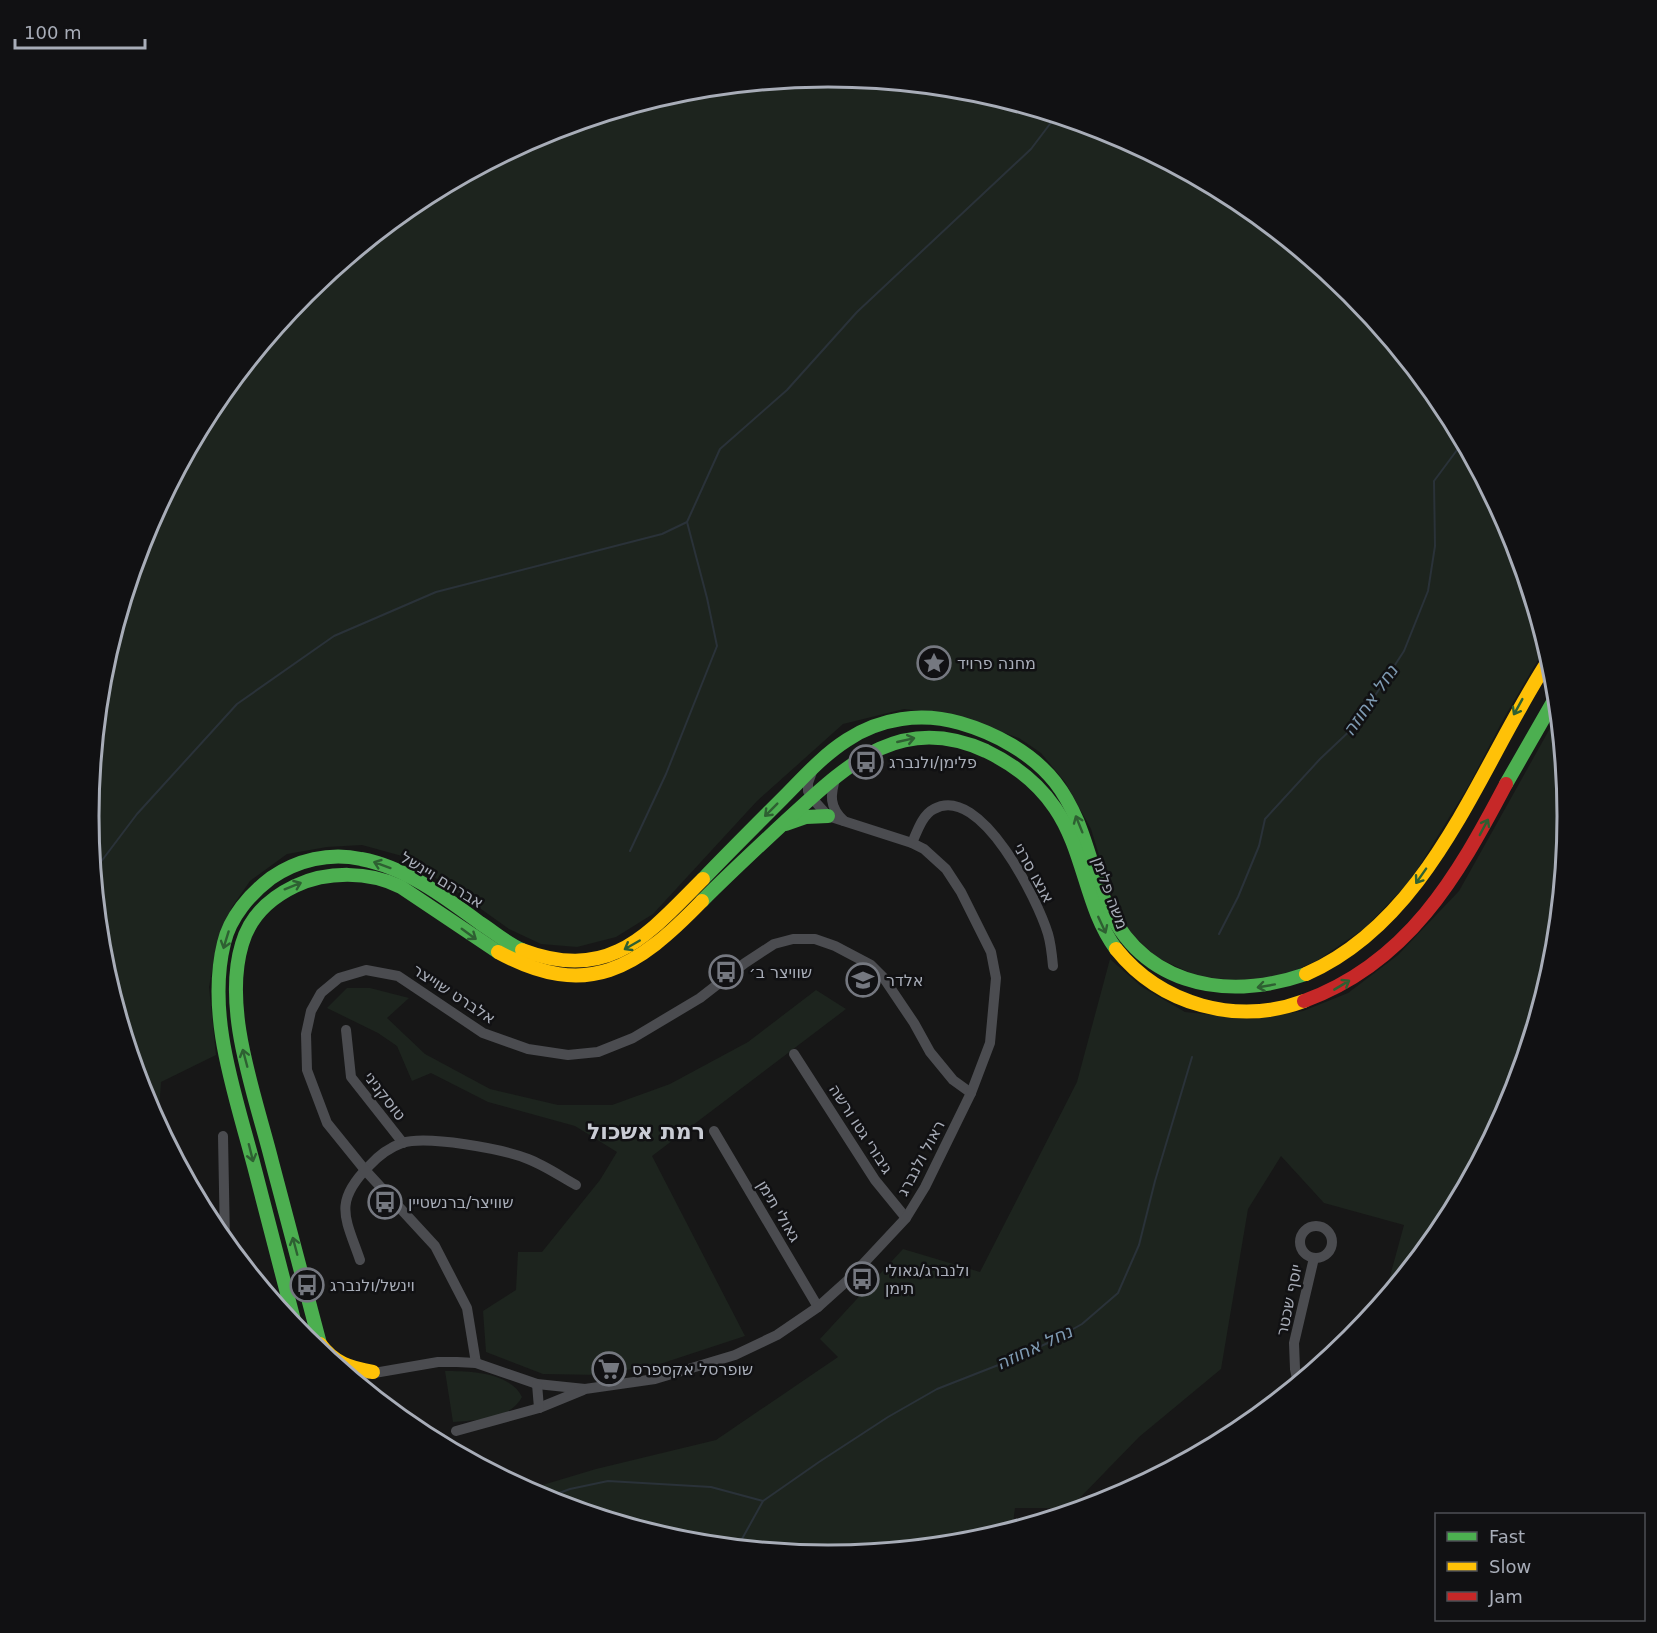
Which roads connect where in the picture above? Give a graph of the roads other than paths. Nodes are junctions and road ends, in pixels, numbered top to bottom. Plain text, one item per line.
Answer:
1 (1543, 669) edge
2 (1550, 708) edge
3 (813, 768) junction
4 (836, 776) junction
5 (811, 797) junction
6 (828, 816) junction
7 (844, 821) junction
8 (778, 827) junction
9 (912, 843) junction
10 (1053, 966) dead end
11 (346, 1030) dead end
12 (794, 1054) dead end
13 (971, 1093) junction
14 (714, 1131) dead end
15 (223, 1136) dead end
16 (403, 1143) junction
17 (364, 1170) junction
18 (576, 1185) dead end
19 (906, 1218) junction
20 (225, 1226) edge
21 (1314, 1258) dead end
22 (360, 1260) dead end
23 (818, 1306) junction
24 (291, 1309) edge
25 (319, 1338) edge
26 (476, 1363) junction
27 (351, 1367) edge
28 (373, 1372) junction
29 (360, 1375) edge
30 (1297, 1375) edge
31 (537, 1384) junction
32 (585, 1389) junction
33 (539, 1408) junction
34 (456, 1431) dead end

1 -> 3 main road, משה פלימן
4 -> 2 main road, משה פלימן
3 - 5 street
3 -> 24 main road, אברהם ויינשל
4 - 5 main road, משה פלימן
4 - 7 street
5 - 6 street
5 - 8 main road, אברהם ויינשל
6 - 7 street, ראול ולנברג
6 - 8 main road
7 - 9 street, ראול ולנברג
25 -> 8 main road, אברהם ויינשל
9 - 10 street, אנצו סרני
9 - 13 street, ראול ולנברג
11 - 16 street, טוסקניני
12 - 19 street, גיבורי גטו ורשה
13 - 17 street, אלברט שוייצר
13 - 19 street, ראול ולנברג
14 - 23 street, גאולי תימן
15 - 20 street
16 - 17 street
16 - 18 street
17 - 22 street
17 - 26 street, אלברט שוייצר
19 - 23 street, ראול ולנברג
21 - 30 street, יוסף שכטר
23 - 32 street, ראול ולנברג
26 - 28 street, ראול ולנברג
26 - 31 street, ראול ולנברג
27 - 28 main road
28 - 29 street, ראול ולנברג
31 - 32 street, ראול ולנברג
31 - 33 street
32 - 33 street, ראול ולנברג
33 - 34 street, ראול ולנברג

